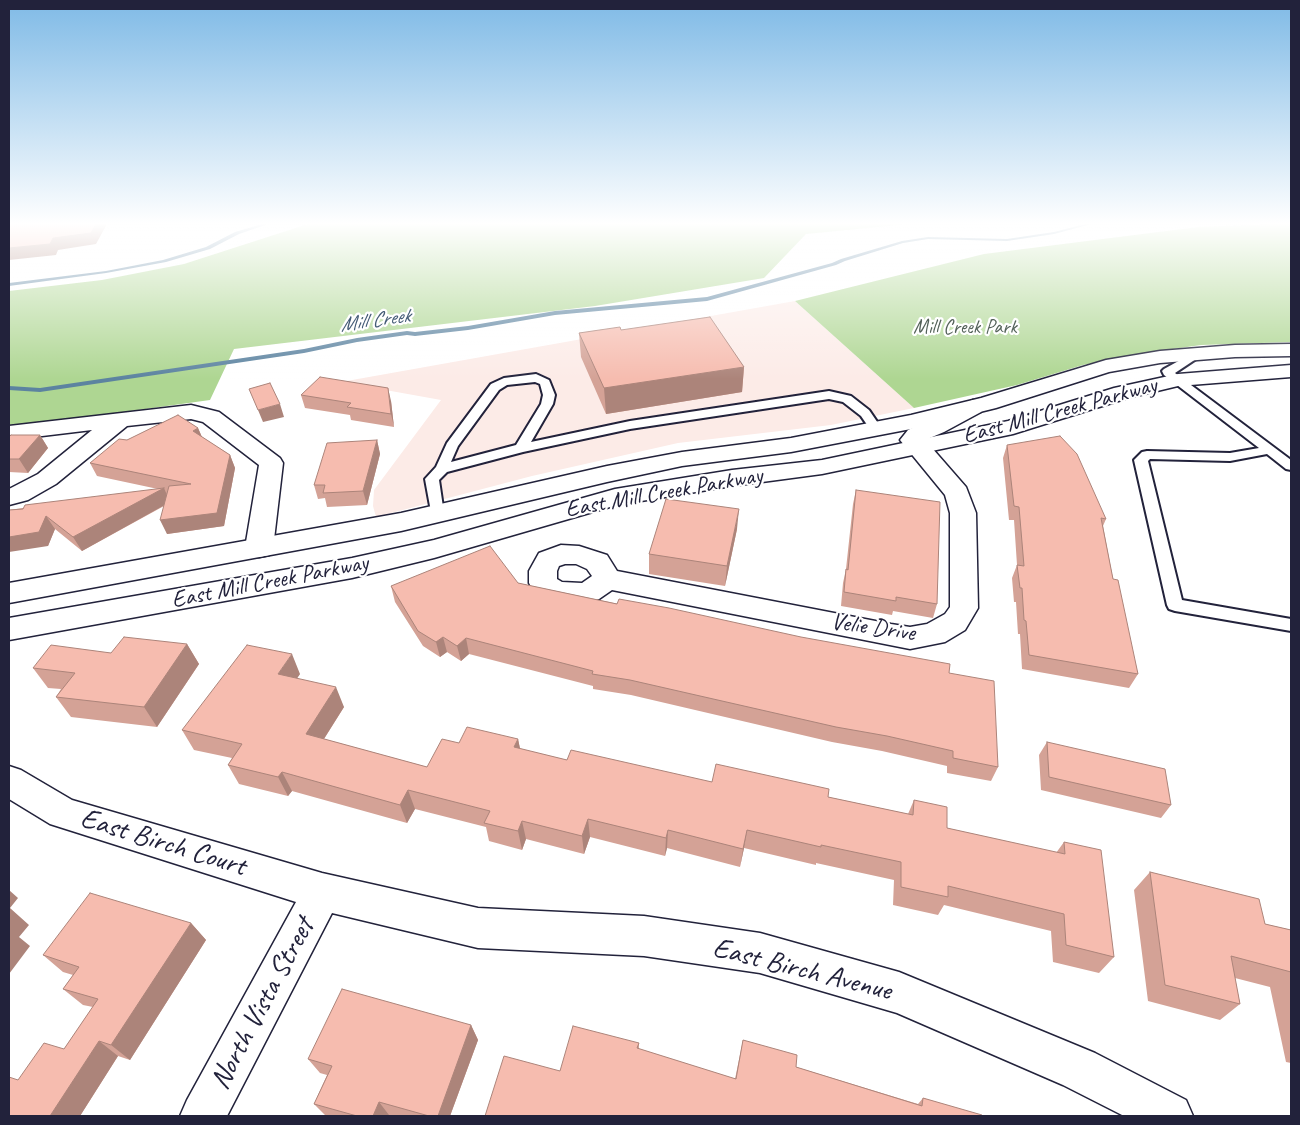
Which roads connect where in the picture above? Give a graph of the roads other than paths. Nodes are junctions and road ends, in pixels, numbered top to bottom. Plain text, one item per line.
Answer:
1 (1291, 350) edge
2 (1195, 355) junction
3 (1291, 371) edge
4 (1178, 380) junction
5 (973, 407) junction
6 (121, 419) junction
7 (876, 428) junction
8 (9, 433) edge
9 (917, 447) junction
10 (521, 448) junction
11 (1268, 450) junction
12 (1290, 468) edge
13 (442, 469) junction
14 (9, 497) edge
15 (437, 514) junction
16 (259, 548) junction
17 (608, 579) dead end
18 (9, 593) edge
19 (1291, 625) edge
20 (9, 629) edge
21 (9, 781) edge
22 (322, 892) junction
23 (203, 1116) edge
24 (1170, 1116) edge

1 - 2 street, East Mill Creek Parkway
2 - 4 lane
2 - 5 street, East Mill Creek Parkway
3 - 4 street, East Mill Creek Parkway
4 - 9 street, East Mill Creek Parkway
4 - 11 lane
5 - 7 street, East Mill Creek Parkway
5 - 9 street
6 - 8 street
6 - 14 street
6 - 16 street
7 - 10 lane
7 - 15 street, East Mill Creek Parkway
9 - 17 street, Velie Drive
9 - 20 street, East Mill Creek Parkway
10 - 13 lane
10 - 13 lane
11 - 12 lane
11 - 19 lane
13 - 15 lane
15 - 16 street, East Mill Creek Parkway
16 - 18 street, East Mill Creek Parkway
21 - 22 street, East Birch Court
22 - 23 street, North Vista Street
22 - 24 street, East Birch Avenue

